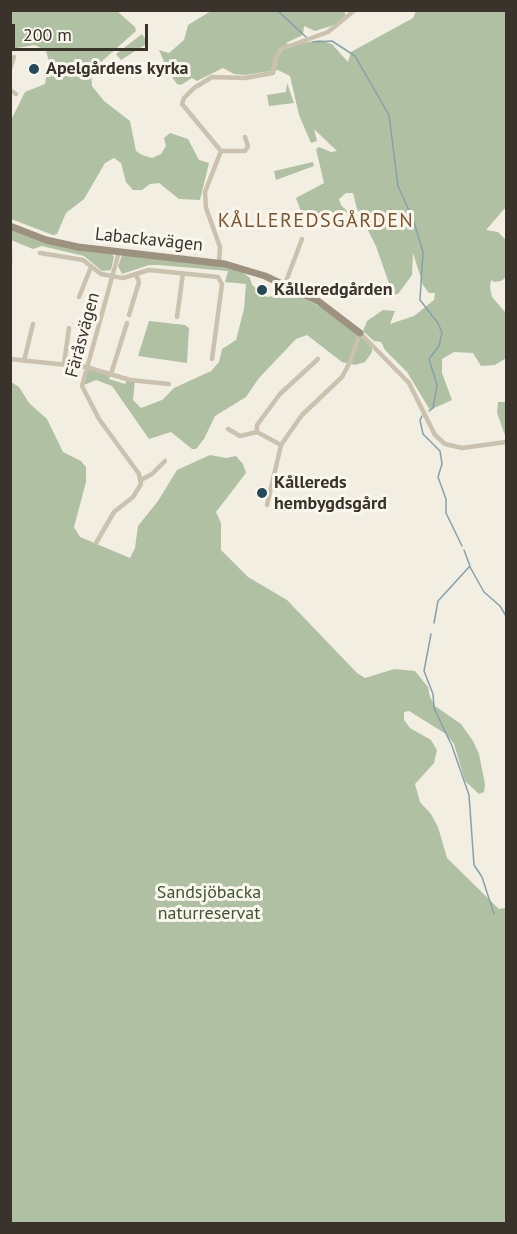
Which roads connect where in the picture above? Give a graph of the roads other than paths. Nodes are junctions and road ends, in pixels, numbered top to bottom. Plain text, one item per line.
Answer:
1 (355, 10) edge
2 (14, 57) dead end
3 (10, 69) edge
4 (10, 90) edge
5 (16, 94) dead end
6 (245, 137) dead end
7 (221, 151) junction
8 (10, 226) edge
9 (302, 239) dead end
10 (10, 249) edge
11 (119, 252) junction
12 (40, 253) dead end
13 (219, 263) junction
14 (10, 265) edge
15 (92, 267) junction
16 (183, 273) junction
17 (136, 274) junction
18 (114, 277) junction
19 (285, 284) junction
20 (79, 297) dead end
21 (129, 315) dead end
22 (177, 317) dead end
23 (127, 323) dead end
24 (33, 324) dead end
25 (69, 328) dead end
26 (360, 333) junction
27 (10, 359) edge
28 (212, 359) dead end
29 (318, 359) dead end
30 (24, 361) junction
31 (64, 364) junction
32 (86, 367) junction
33 (111, 374) junction
34 (169, 384) dead end
35 (228, 429) dead end
36 (257, 432) junction
37 (507, 442) edge
38 (281, 445) junction
39 (165, 461) dead end
40 (141, 480) junction
41 (267, 505) dead end
42 (96, 543) dead end

1 - 7 street
2 - 3 street
4 - 5 street
6 - 7 street
7 - 13 street
8 - 11 street, Labackavägen
9 - 19 street
10 - 14 street
11 - 13 street, Labackavägen
11 - 18 street, Färåsvägen
12 - 15 street
13 - 19 street, Labackavägen
15 - 18 street
15 - 20 street
16 - 17 street
16 - 22 street
16 - 28 street
17 - 18 street
17 - 21 street
18 - 32 street, Färåsvägen
19 - 26 street, Labackavägen
23 - 33 street
24 - 30 street
25 - 31 street
26 - 37 street
26 - 38 street
27 - 30 street
29 - 36 street
30 - 31 street
31 - 32 street
32 - 33 street
32 - 40 street, Färåsvägen
33 - 34 street
35 - 36 street
36 - 38 street
38 - 41 street
39 - 40 street
40 - 42 street

